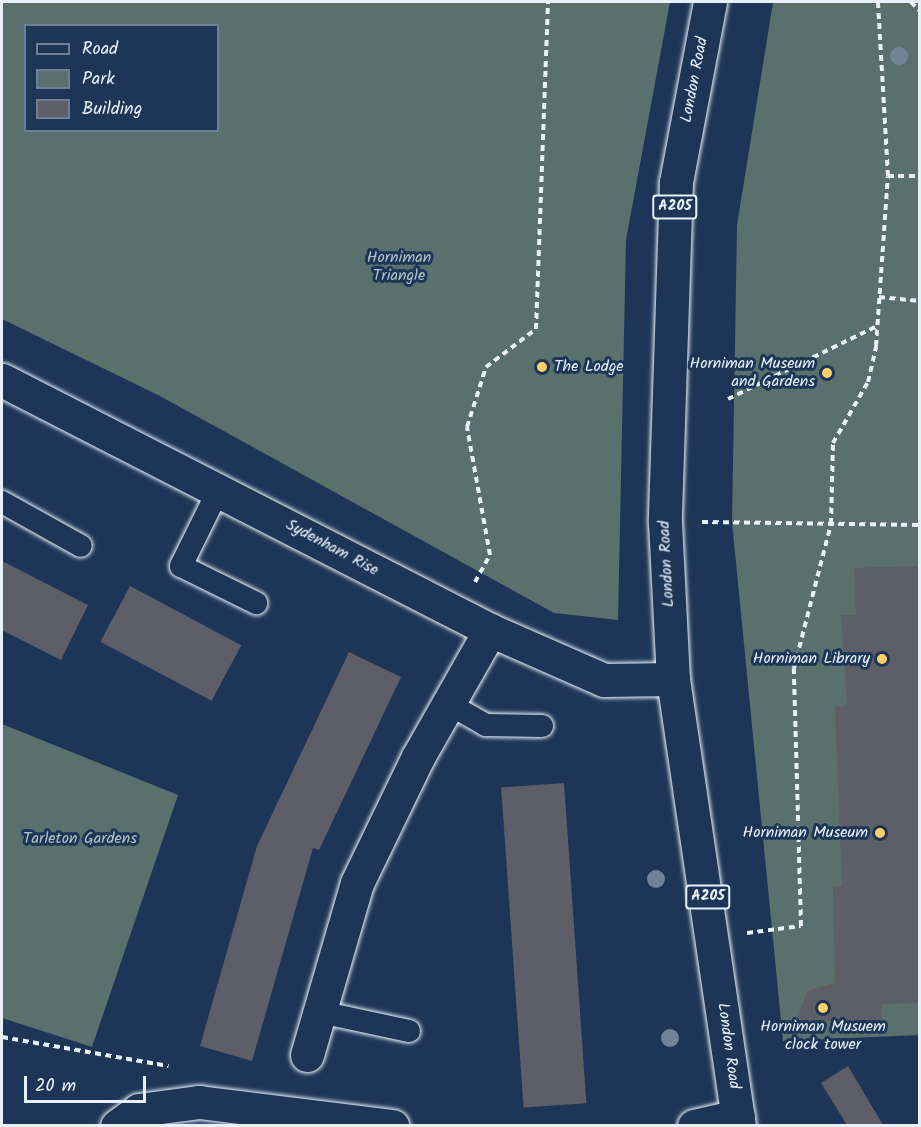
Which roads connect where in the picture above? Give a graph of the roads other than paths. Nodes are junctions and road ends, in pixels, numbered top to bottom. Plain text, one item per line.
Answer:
1 (710, 2) edge
2 (2, 380) edge
3 (219, 489) junction
4 (2, 502) edge
5 (81, 546) dead end
6 (256, 603) dead end
7 (490, 630) junction
8 (673, 679) junction
9 (449, 704) junction
10 (542, 726) dead end
11 (320, 1012) junction
12 (409, 1031) dead end
13 (307, 1056) dead end
14 (293, 1120) edge
15 (738, 1120) edge
16 (117, 1125) edge
17 (393, 1125) edge
18 (694, 1125) edge

1 - 8 main road, London Road / A205
2 - 3 main road, Sydenham Rise
3 - 6 lane
3 - 7 main road, Sydenham Rise
4 - 5 lane
7 - 8 main road, Sydenham Rise
7 - 9 main road
8 - 15 main road, London Road / A205
9 - 10 lane
9 - 11 main road
11 - 12 lane
11 - 13 main road
14 - 16 main road
14 - 17 main road
15 - 18 main road

